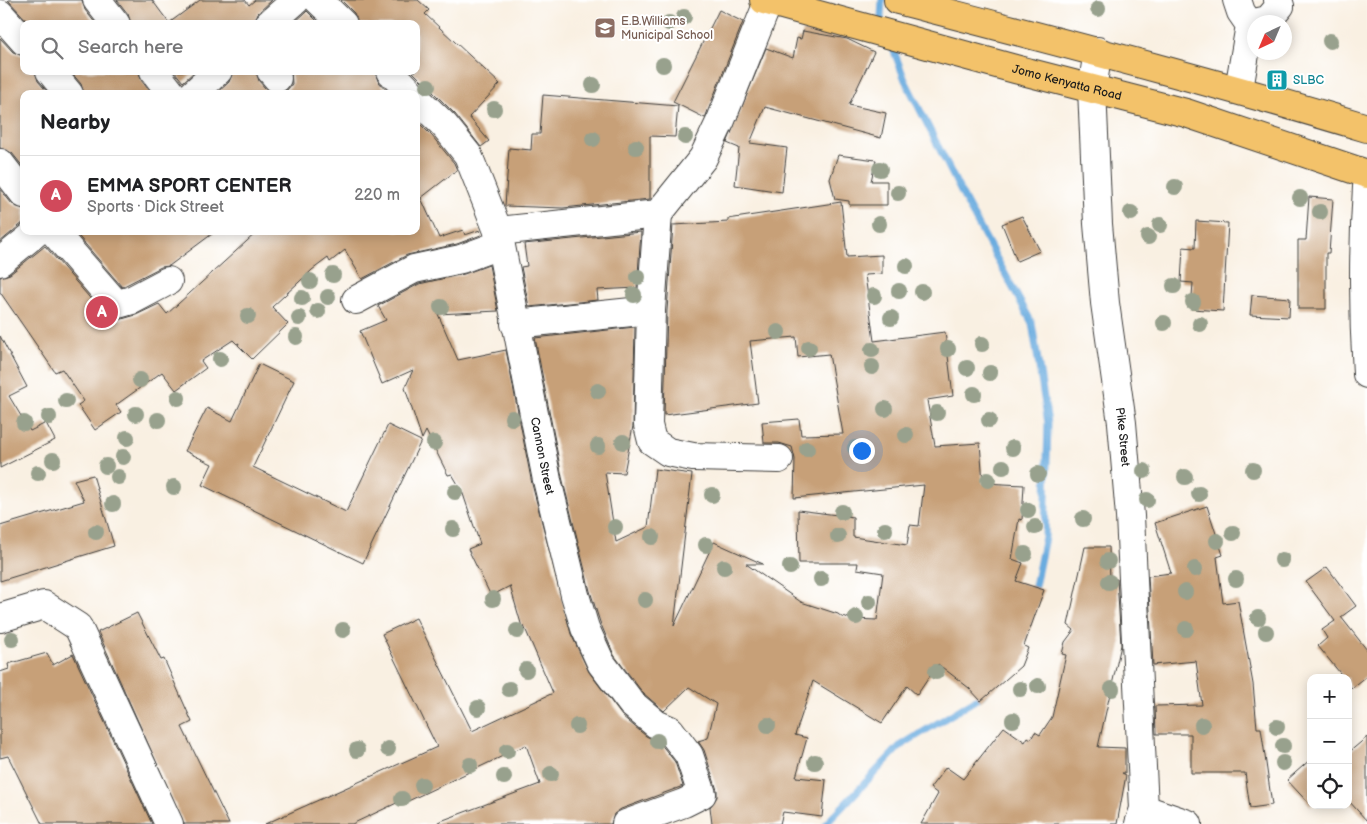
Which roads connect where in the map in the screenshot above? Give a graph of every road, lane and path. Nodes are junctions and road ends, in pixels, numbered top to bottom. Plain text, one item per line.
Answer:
1 (97, 0) edge
2 (296, 0) edge
3 (318, 0) edge
4 (767, 0) edge
5 (898, 0) edge
6 (1237, 0) edge
7 (1278, 0) edge
8 (0, 14) edge
9 (1272, 15) edge
10 (1247, 18) edge
11 (113, 20) edge
12 (274, 20) edge
13 (338, 20) edge
14 (20, 36) edge
15 (1098, 51) junction
16 (1247, 54) edge
17 (53, 75) edge
18 (157, 75) edge
19 (214, 75) edge
20 (394, 75) edge
21 (1092, 89) junction
22 (1239, 89) junction
23 (66, 90) edge
24 (169, 90) edge
25 (197, 90) edge
26 (408, 90) edge
27 (420, 102) edge
28 (1367, 128) edge
29 (0, 163) edge
30 (1367, 174) edge
31 (1367, 187) edge
32 (20, 189) edge
33 (658, 214) junction
34 (33, 235) edge
35 (56, 235) edge
36 (499, 238) junction
37 (0, 262) edge
38 (168, 281) dead end
39 (356, 300) dead end
40 (651, 310) junction
41 (515, 324) junction
42 (1367, 374) edge
43 (779, 459) dead end
44 (0, 618) edge
45 (1142, 817) edge
46 (169, 824) edge
47 (626, 824) edge
48 (1188, 824) edge

1 - 11 street
2 - 12 street
3 - 13 street
4 - 21 main road, Jomo Kenyatta Road
4 - 33 street
5 - 15 main road
6 - 10 street
7 - 9 street
8 - 14 street
15 - 21 street, Pike Street
15 - 22 main road
16 - 22 street
17 - 23 street
18 - 24 street
19 - 25 street
20 - 26 street
21 - 30 main road, Jomo Kenyatta Road
21 - 45 street, Pike Street
22 - 28 main road
27 - 36 street, Cannon Street
29 - 32 street
31 - 42 street
33 - 36 street
33 - 40 street
34 - 37 street
35 - 38 street
36 - 39 street
36 - 41 street, Cannon Street
40 - 41 street
40 - 43 street
41 - 47 street, Cannon Street
44 - 46 street
45 - 48 street

